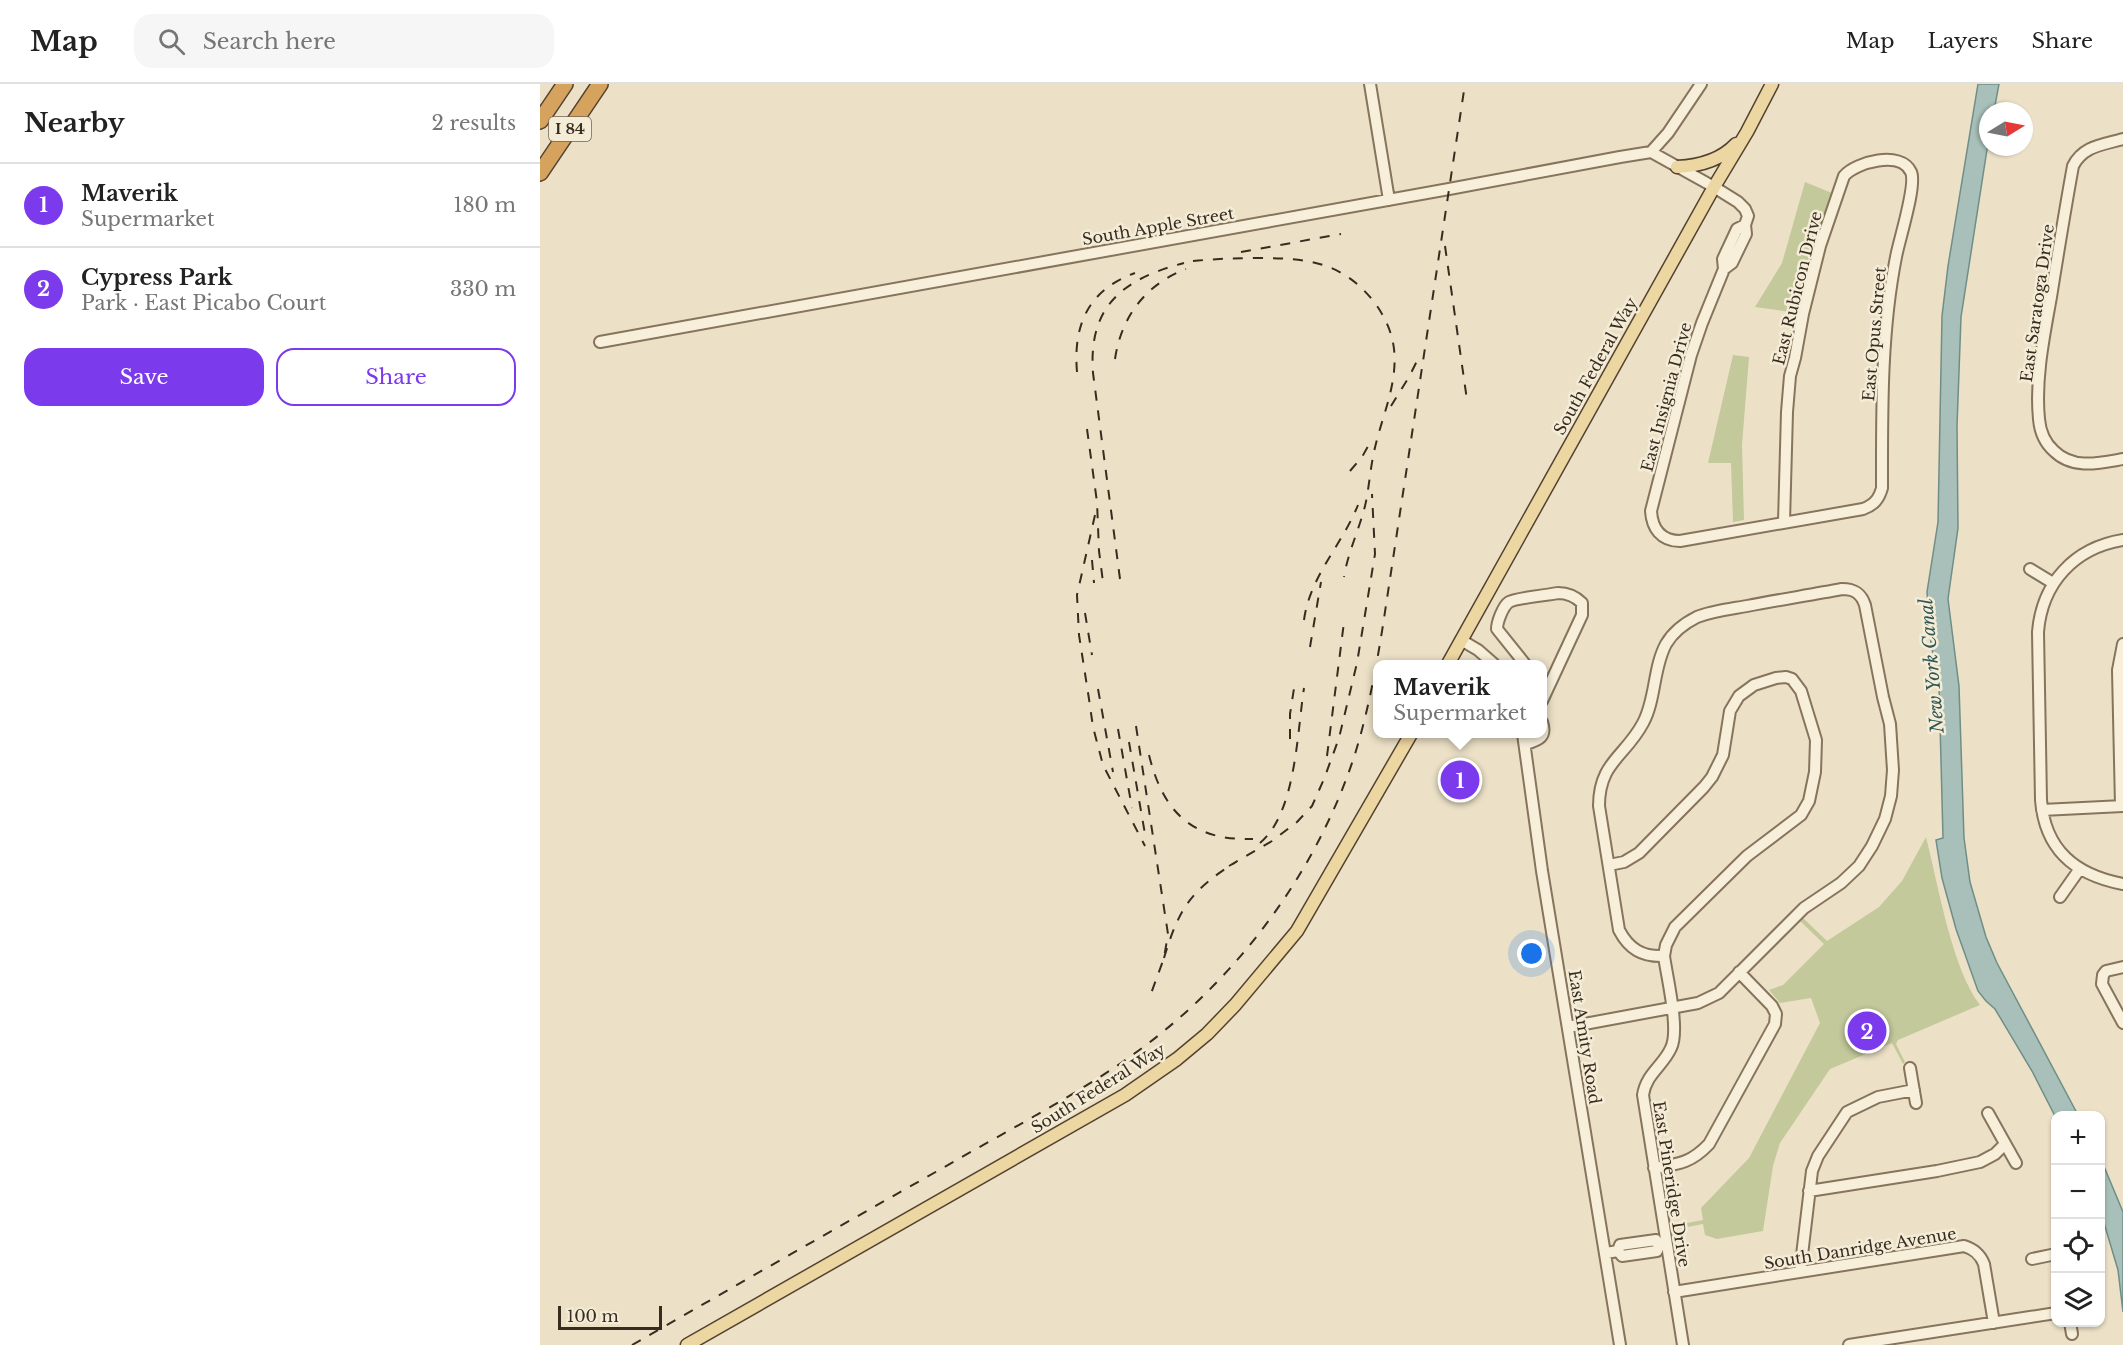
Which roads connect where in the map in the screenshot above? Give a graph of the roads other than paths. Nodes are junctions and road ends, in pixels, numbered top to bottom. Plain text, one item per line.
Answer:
1 (565, 84) edge
2 (600, 84) edge
3 (1370, 84) edge
4 (1701, 84) edge
5 (1772, 84) edge
6 (540, 121) edge
7 (1747, 132) junction
8 (2123, 140) edge
9 (1651, 152) junction
10 (1677, 167) junction
11 (1911, 172) joint
12 (540, 173) edge
13 (1714, 187) junction
14 (1389, 200) junction
15 (600, 342) dead end
16 (2123, 459) edge
17 (1784, 522) junction
18 (2123, 540) edge
19 (2030, 569) dead end
20 (2053, 583) junction
21 (1461, 640) junction
22 (2123, 644) edge
23 (1450, 660) edge
24 (1489, 660) edge
25 (1522, 660) edge
26 (1547, 689) edge
27 (1409, 738) edge
28 (1541, 738) edge
29 (1525, 739) edge
30 (2122, 806) edge
31 (2042, 810) junction
32 (1609, 865) junction
33 (2079, 870) junction
34 (2123, 884) edge
35 (2060, 897) dead end
36 (1664, 957) junction
37 (2123, 967) edge
38 (1739, 972) junction
39 (1672, 1008) junction
40 (2123, 1023) edge
41 (1568, 1027) junction
42 (1910, 1068) dead end
43 (1914, 1090) junction
44 (1916, 1102) dead end
45 (1988, 1113) dead end
46 (2006, 1144) junction
47 (2016, 1163) dead end
48 (1654, 1168) junction
49 (1809, 1191) junction
50 (1663, 1244) junction
51 (1606, 1253) junction
52 (2051, 1255) edge
53 (2032, 1259) dead end
54 (1800, 1272) junction
55 (1674, 1292) junction
56 (2051, 1314) edge
57 (1994, 1323) junction
58 (2071, 1327) edge
59 (2072, 1335) dead end
60 (687, 1345) edge
61 (1620, 1345) edge
62 (1683, 1345) edge
63 (1849, 1345) edge

1 - 6 highway, I 84
2 - 12 highway, I 84
3 - 14 street
4 - 9 street
5 - 7 main road, South Federal Way
7 - 10 main road
7 - 13 main road, South Federal Way
8 - 16 street, East Saratoga Drive
9 - 10 street
9 - 14 street, South Apple Street
10 - 13 street
11 - 17 street, East Opus Street
11 - 17 street, East Rubicon Drive
13 - 17 street, East Insignia Drive
13 - 21 main road, South Federal Way
14 - 15 street, South Apple Street
18 - 20 street
19 - 20 street
20 - 31 street
21 - 23 main road, South Federal Way
21 - 24 street
22 - 30 street
25 - 26 street
27 - 60 main road, South Federal Way
28 - 29 street
29 - 41 street, East Amity Road
30 - 31 street
31 - 33 street
32 - 36 street
32 - 36 street
32 - 38 street
33 - 34 street
33 - 35 street
36 - 39 street, East Pineridge Drive
37 - 40 street
38 - 39 street
38 - 48 street
39 - 41 street
39 - 48 street, East Pineridge Drive
41 - 51 street, East Amity Road
42 - 43 street
43 - 44 street
43 - 49 street
45 - 46 street
46 - 47 street
46 - 49 street
48 - 50 street, East Pineridge Drive
49 - 54 street
50 - 51 street
50 - 55 street, East Pineridge Drive
51 - 61 street, East Amity Road
52 - 53 street
54 - 55 street, South Danridge Avenue
54 - 57 street, South Danridge Avenue
55 - 62 street, East Pineridge Drive
56 - 57 street
57 - 63 street
58 - 59 street

